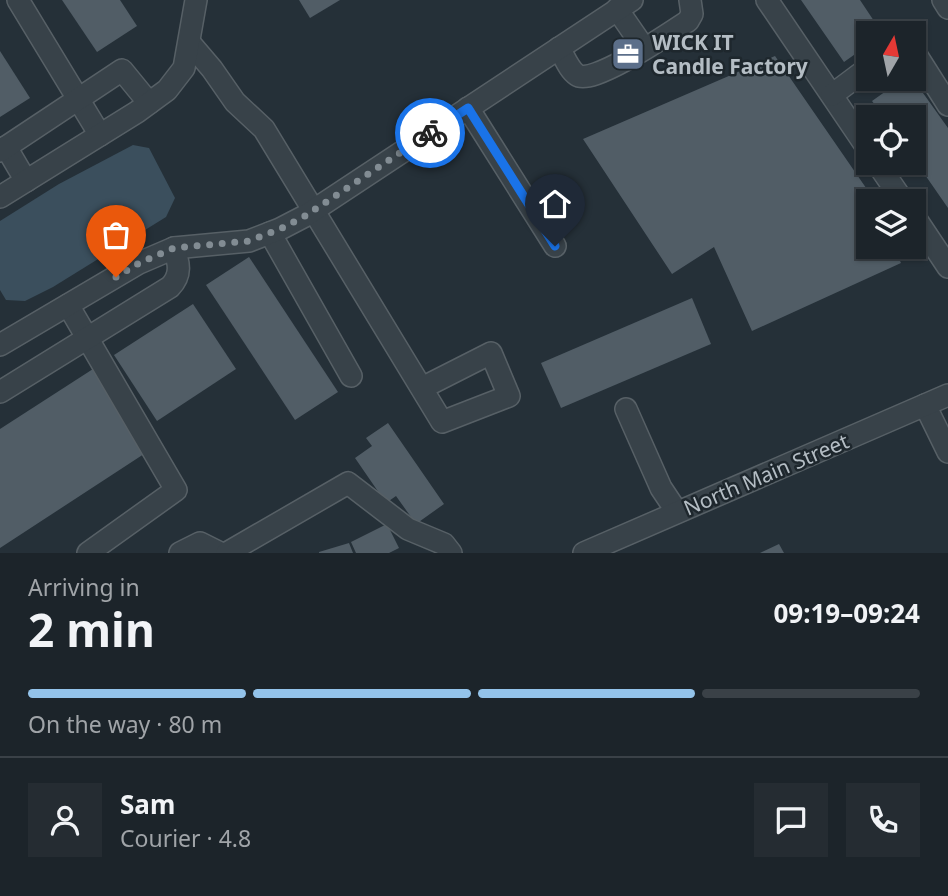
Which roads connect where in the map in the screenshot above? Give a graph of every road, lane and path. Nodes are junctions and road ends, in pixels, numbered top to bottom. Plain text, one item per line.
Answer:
1 (18, 0) edge
2 (196, 0) edge
3 (690, 0) edge
4 (767, 0) edge
5 (943, 0) edge
6 (625, 5) edge
7 (948, 8) edge
8 (189, 43) junction
9 (559, 48) junction
10 (644, 48) junction
11 (926, 70) edge
12 (856, 77) edge
13 (832, 95) junction
14 (79, 99) junction
15 (149, 103) junction
16 (948, 105) edge
17 (468, 108) junction
18 (856, 131) edge
19 (100, 135) junction
20 (3, 149) edge
21 (26, 181) junction
22 (0, 197) edge
23 (315, 210) junction
24 (270, 233) junction
25 (926, 234) edge
26 (555, 246) dead end
27 (174, 248) junction
28 (948, 267) edge
29 (68, 305) junction
30 (88, 337) junction
31 (2, 340) edge
32 (351, 376) dead end
33 (422, 388) dead end
34 (0, 392) edge
35 (948, 395) edge
36 (925, 405) junction
37 (626, 409) dead end
38 (948, 452) edge
39 (677, 512) junction
40 (88, 553) edge
41 (180, 553) edge
42 (220, 553) edge
43 (227, 553) edge
44 (451, 553) edge
45 (584, 553) edge

1 - 14 street
2 - 8 street
3 - 10 street
4 - 13 street
5 - 7 street
6 - 9 street
6 - 10 street
8 - 15 street
8 - 23 street
9 - 10 street
9 - 17 street
11 - 16 street
12 - 13 street
13 - 18 street
14 - 15 street
14 - 19 street
14 - 20 street
15 - 19 street
17 - 23 street
17 - 26 street
19 - 21 street
20 - 21 street
21 - 22 street
23 - 24 street
23 - 33 street
24 - 27 street
24 - 32 street
25 - 28 street
27 - 29 street
27 - 30 street
29 - 30 street
29 - 31 street
30 - 34 street
30 - 40 street
35 - 36 street, North Main Street
36 - 38 street
36 - 39 street, North Main Street
37 - 39 street
39 - 45 street, North Main Street
41 - 42 street
43 - 44 street

